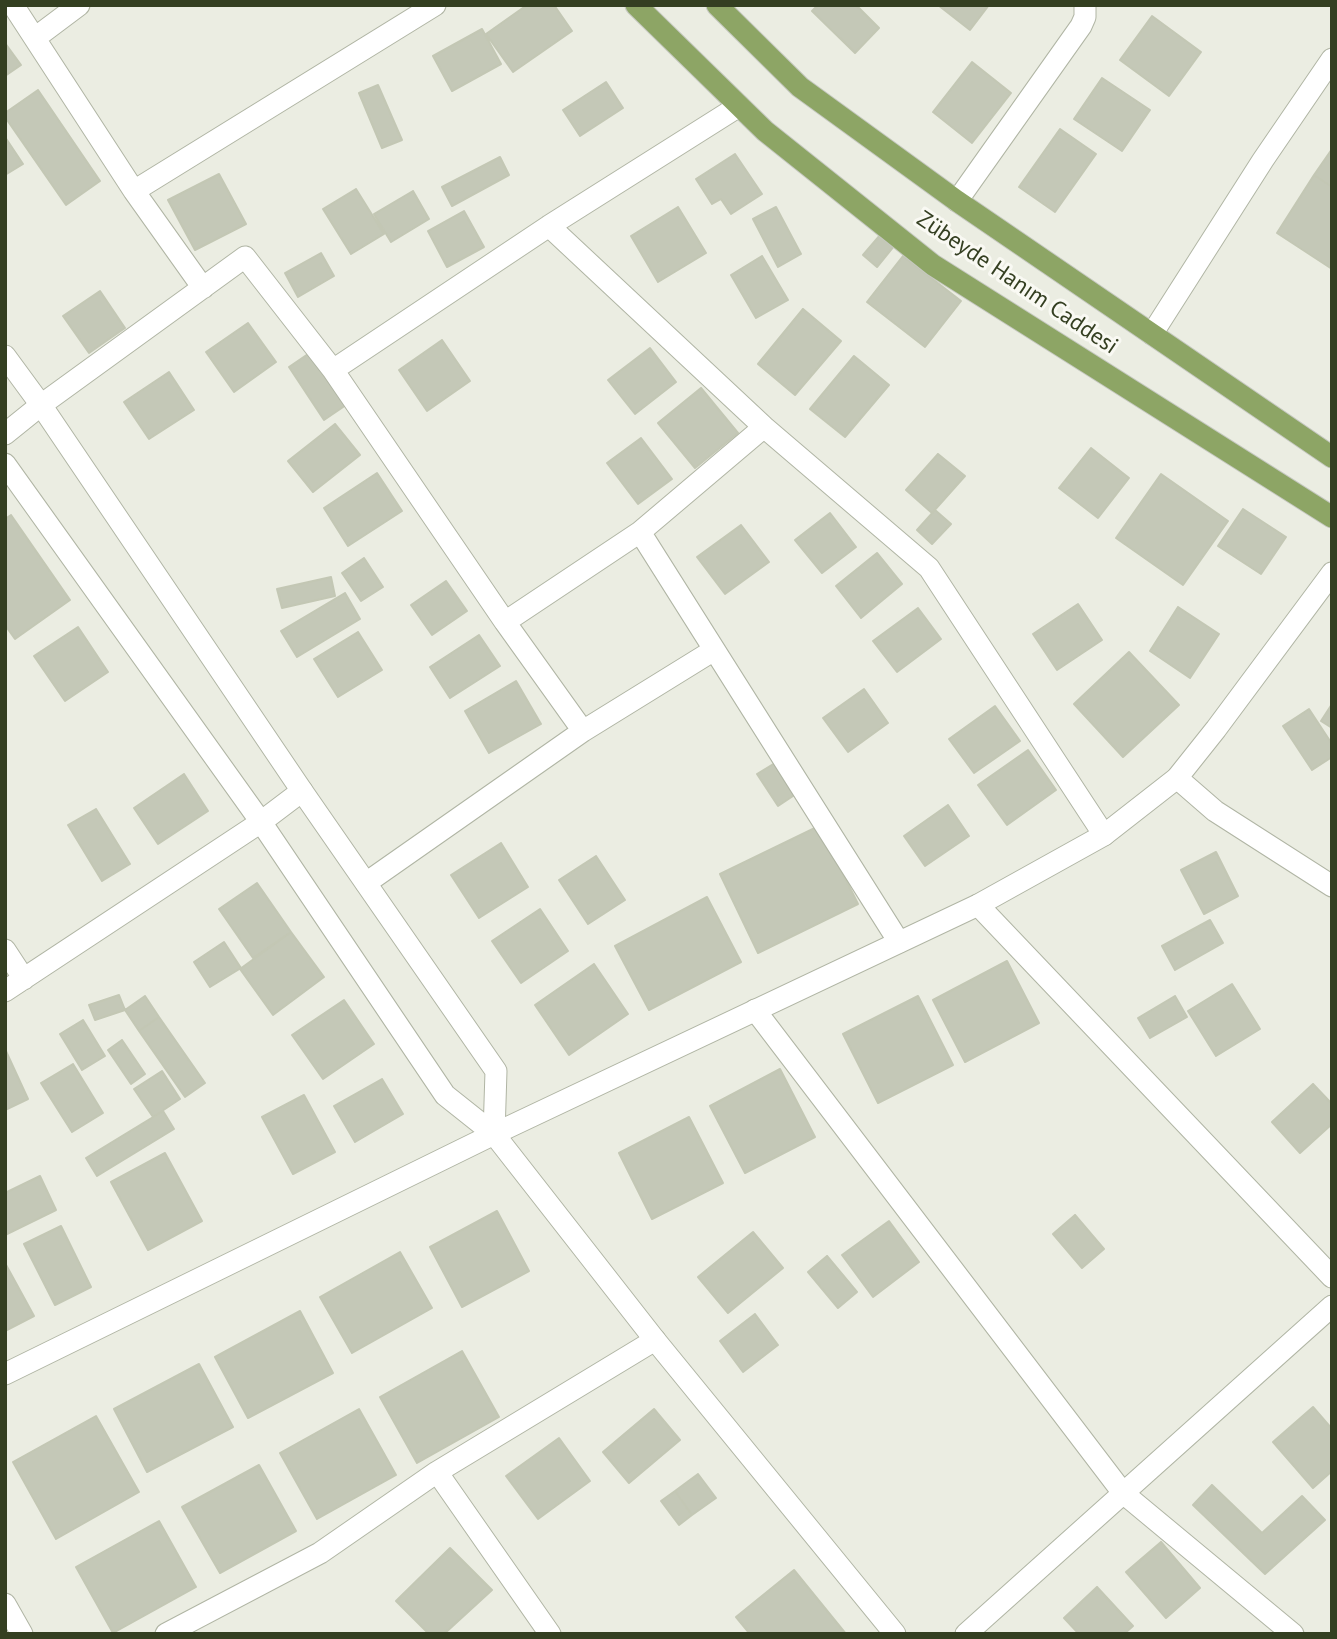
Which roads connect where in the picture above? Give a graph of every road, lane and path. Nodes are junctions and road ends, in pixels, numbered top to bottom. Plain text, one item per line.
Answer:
1 (13, 5) edge
2 (79, 5) edge
3 (435, 5) edge
4 (636, 5) edge
5 (717, 5) edge
6 (1085, 5) edge
7 (35, 38) junction
8 (1332, 59) edge
9 (739, 106) junction
10 (134, 191) junction
11 (957, 201) junction
12 (549, 226) junction
13 (203, 288) junction
14 (1152, 334) junction
15 (5, 356) edge
16 (333, 370) junction
17 (41, 405) junction
18 (764, 427) junction
19 (5, 434) edge
20 (1332, 457) edge
21 (5, 464) edge
22 (1332, 517) edge
23 (640, 532) junction
24 (1332, 573) edge
25 (505, 622) junction
26 (713, 650) junction
27 (583, 731) junction
28 (1177, 778) junction
29 (302, 791) junction
30 (261, 822) junction
31 (1104, 835) junction
32 (366, 883) junction
33 (1332, 886) edge
34 (978, 905) junction
35 (899, 942) junction
36 (5, 950) edge
37 (24, 979) junction
38 (5, 991) edge
39 (755, 1010) junction
40 (494, 1134) junction
41 (1332, 1277) edge
42 (1332, 1306) edge
43 (655, 1340) junction
44 (5, 1374) edge
45 (437, 1472) junction
46 (1123, 1493) junction
47 (5, 1604) edge
48 (22, 1634) edge
49 (166, 1634) edge
50 (550, 1634) edge
51 (895, 1634) edge
52 (967, 1634) edge
53 (1293, 1634) edge

1 - 7 street
2 - 7 street
3 - 10 street
4 - 9 main road, Zübeyde Hanım Caddesi
5 - 11 main road
6 - 11 street
7 - 10 street
8 - 14 street
9 - 12 street
9 - 22 main road, Zübeyde Hanım Caddesi
10 - 13 street
11 - 14 main road
12 - 16 street
12 - 18 street
13 - 16 street
13 - 17 street
14 - 20 main road
15 - 17 street
16 - 25 street
17 - 19 street
17 - 29 street
18 - 23 street
18 - 31 street
21 - 30 street
23 - 25 street
23 - 26 street
24 - 28 street
25 - 27 street
26 - 27 street
26 - 35 street
27 - 32 street
28 - 31 street
28 - 33 street
29 - 30 street
29 - 32 street
30 - 37 street
30 - 40 street
31 - 34 street
32 - 40 street
34 - 35 street
34 - 41 street
35 - 39 street
36 - 37 street
37 - 38 street
39 - 40 street
39 - 46 street
40 - 43 street
40 - 44 street
42 - 46 street
43 - 45 street
43 - 51 street
45 - 49 street
45 - 50 street
46 - 52 street
46 - 53 street
47 - 48 street

